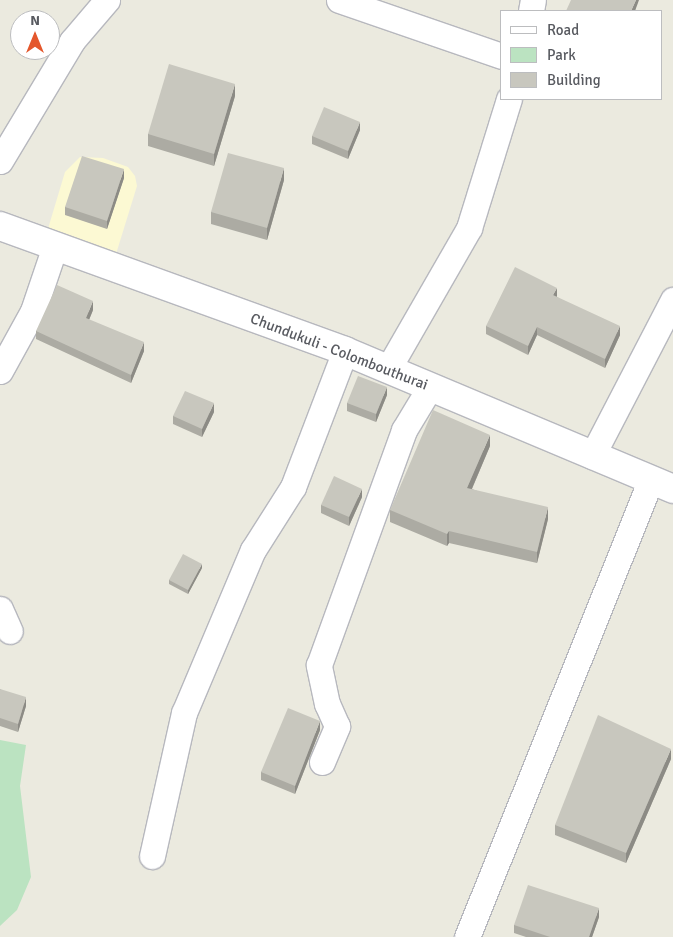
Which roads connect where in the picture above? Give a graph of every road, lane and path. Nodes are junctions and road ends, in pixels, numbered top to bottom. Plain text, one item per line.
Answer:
1 (107, 0) edge
2 (339, 0) edge
3 (500, 55) edge
4 (509, 100) edge
5 (0, 161) edge
6 (0, 226) edge
7 (55, 246) junction
8 (673, 300) edge
9 (345, 351) junction
10 (388, 369) junction
11 (0, 371) edge
12 (430, 387) junction
13 (592, 456) junction
14 (662, 485) edge
15 (322, 762) dead end
16 (152, 856) dead end
17 (467, 937) edge

1 - 5 street
2 - 3 street
4 - 10 street
6 - 7 main road, Chundukuli - Colombouthurai
7 - 9 main road, Chundukuli - Colombouthurai
7 - 11 street
8 - 13 street
9 - 10 main road, Chundukuli - Colombouthurai
9 - 16 street
10 - 12 main road, Chundukuli - Colombouthurai
12 - 13 main road, Chundukuli - Colombouthurai
12 - 15 street
13 - 14 main road, Chundukuli - Colombouthurai
14 - 17 street

